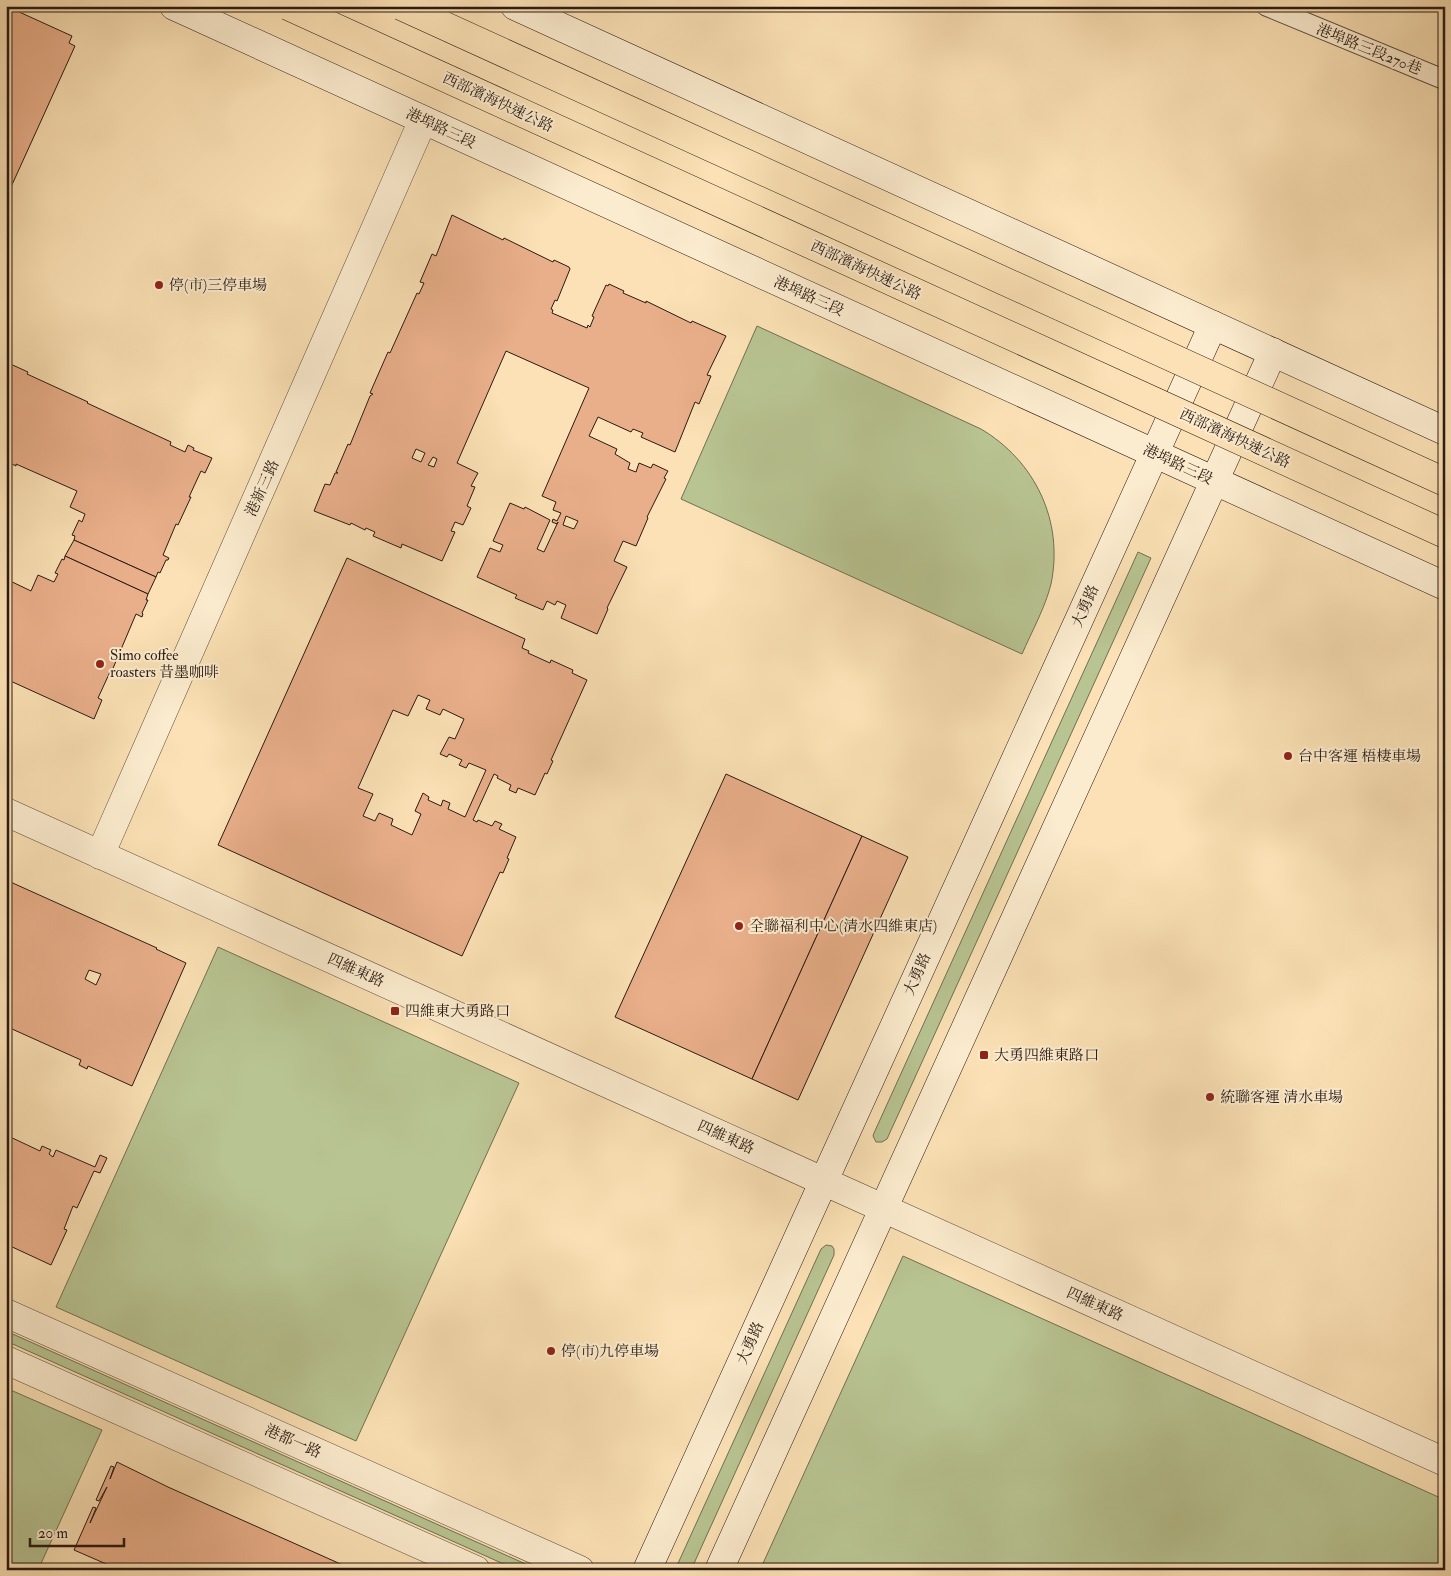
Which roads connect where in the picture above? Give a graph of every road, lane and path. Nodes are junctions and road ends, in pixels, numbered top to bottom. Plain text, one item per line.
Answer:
1 (174, 6) edge
2 (288, 6) edge
3 (401, 6) edge
4 (515, 6) edge
5 (1266, 6) edge
6 (1445, 80) edge
7 (423, 120) junction
8 (1213, 325) junction
9 (1273, 352) junction
10 (1445, 431) edge
11 (1154, 453) junction
12 (1215, 481) junction
13 (1445, 482) edge
14 (1445, 534) edge
15 (1445, 586) edge
16 (6, 812) edge
17 (100, 855) junction
18 (823, 1181) junction
19 (884, 1208) junction
20 (6, 1313) edge
21 (6, 1360) edge
22 (1445, 1462) edge
23 (476, 1570) edge
24 (580, 1570) edge
25 (647, 1570) edge
26 (719, 1570) edge

1 - 7 street, 港埠路三段
2 - 14 highway, 西部濱海快速公路, bridge
3 - 13 highway, bridge
4 - 8 street
5 - 6 lane, 港埠路三段270巷
7 - 11 street, 港埠路三段
7 - 17 street, 港新三路
8 - 9 street
8 - 11 street, 大勇路
9 - 10 street
9 - 12 street
11 - 12 street, 港埠路三段
11 - 18 street, 大勇路
12 - 15 street, 港埠路三段
12 - 19 street
16 - 17 street, 四維東路
17 - 18 street, 四維東路
18 - 19 street, 四維東路
18 - 25 street, 大勇路
19 - 22 street, 四維東路
19 - 26 street
20 - 24 street, 港都一路
21 - 23 street

